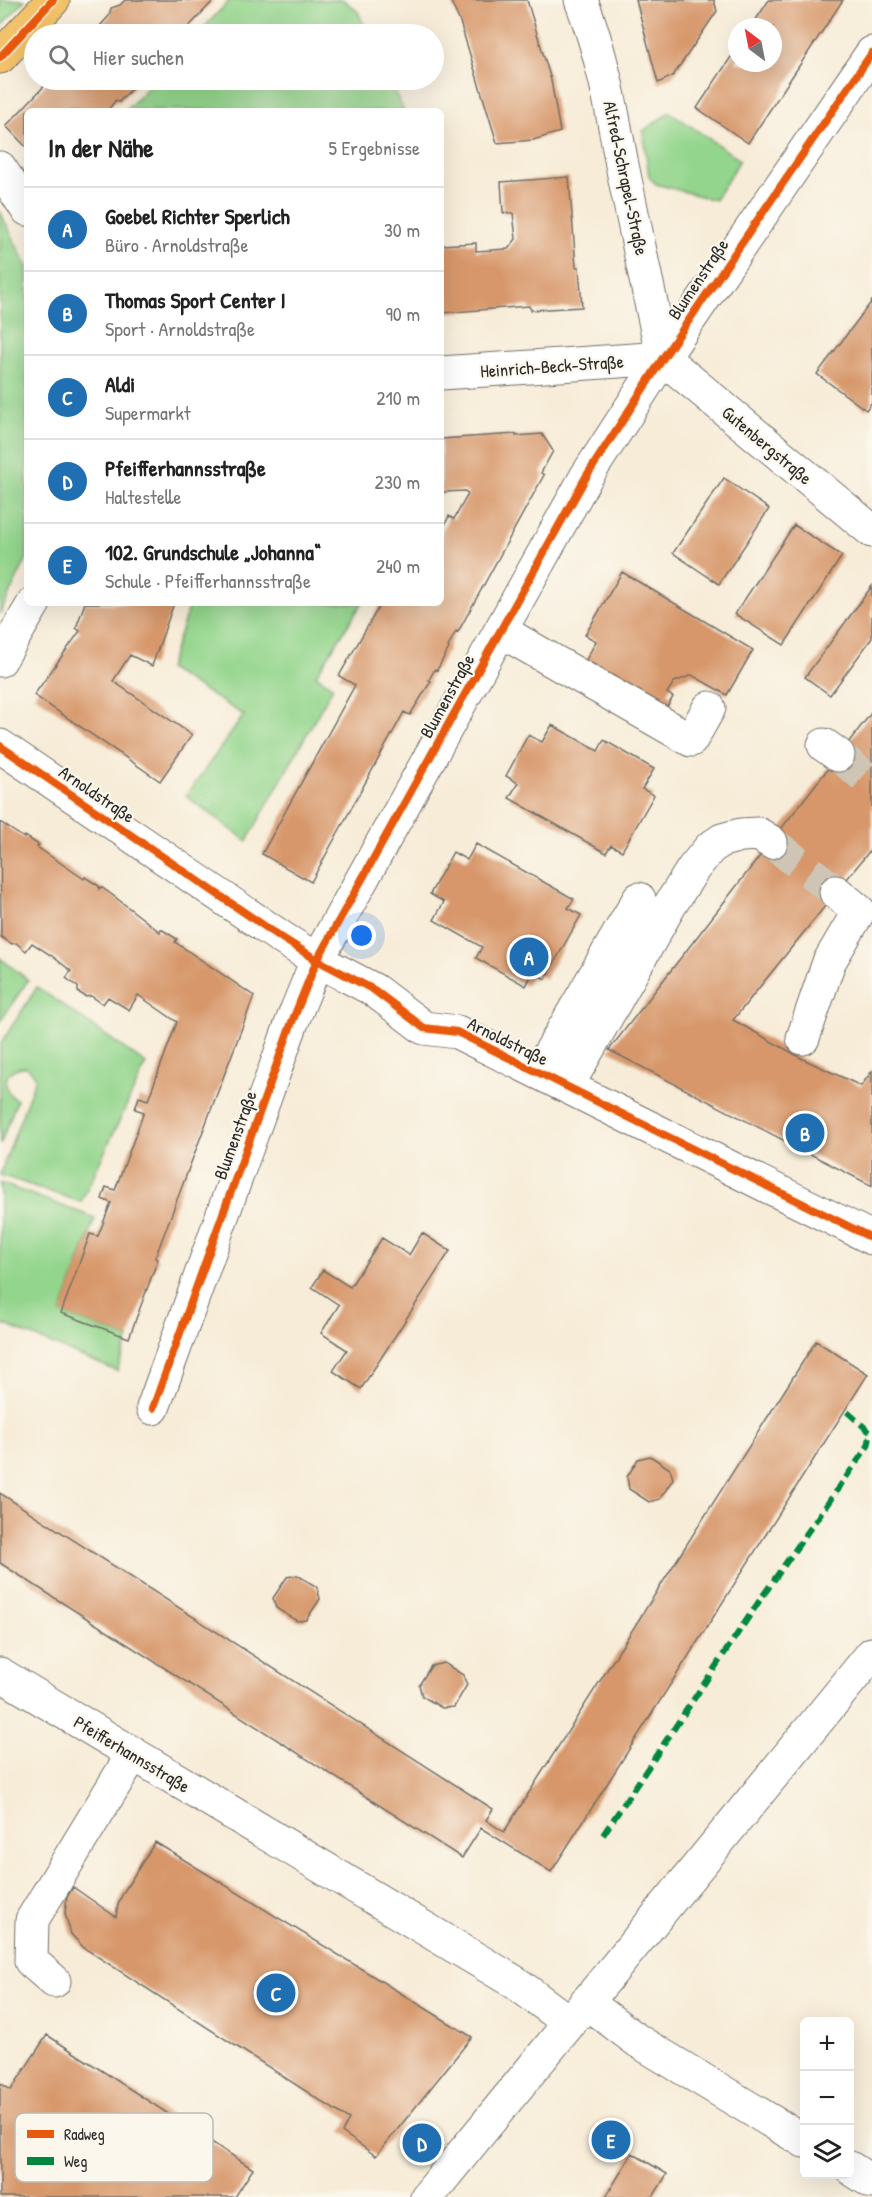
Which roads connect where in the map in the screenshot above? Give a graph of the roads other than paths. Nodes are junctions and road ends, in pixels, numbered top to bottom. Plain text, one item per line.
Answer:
1 (53, 0) edge
2 (581, 0) edge
3 (31, 24) edge
4 (24, 31) edge
5 (872, 53) edge
6 (0, 57) edge
7 (0, 168) edge
8 (24, 204) edge
9 (663, 358) junction
10 (444, 374) edge
11 (872, 531) edge
12 (32, 606) edge
13 (501, 631) junction
14 (0, 660) edge
15 (709, 708) dead end
16 (0, 746) edge
17 (771, 842) tunnel mouth
18 (836, 892) tunnel mouth
19 (639, 899) dead end
20 (316, 960) junction
21 (803, 1038) dead end
22 (539, 1072) junction
23 (567, 1086) junction
24 (872, 1238) edge
25 (153, 1408) dead end
26 (872, 1654) edge
27 (0, 1674) edge
28 (133, 1754) junction
29 (54, 1981) dead end
30 (578, 2013) junction
31 (800, 2139) edge
32 (854, 2171) edge
33 (872, 2182) edge
34 (427, 2197) edge

1 - 3 main road
2 - 9 street, Alfred-Schrapel-Straße
4 - 6 main road
5 - 9 street, Blumenstraße
7 - 8 street
9 - 10 street, Heinrich-Beck-Straße
9 - 11 street, Gutenbergstraße
9 - 13 street, Blumenstraße
12 - 14 street
13 - 15 street
13 - 20 street, Blumenstraße
16 - 20 street, Arnoldstraße
17 - 23 street
18 - 21 street
19 - 22 street
20 - 22 street, Arnoldstraße
20 - 25 street, Blumenstraße
22 - 23 street, Arnoldstraße
23 - 24 street, Arnoldstraße
26 - 30 street
27 - 28 street, Pfeifferhannsstraße
28 - 29 street
28 - 30 street, Pfeifferhannsstraße
30 - 31 street, Pfeifferhannsstraße
30 - 34 street
32 - 33 street

